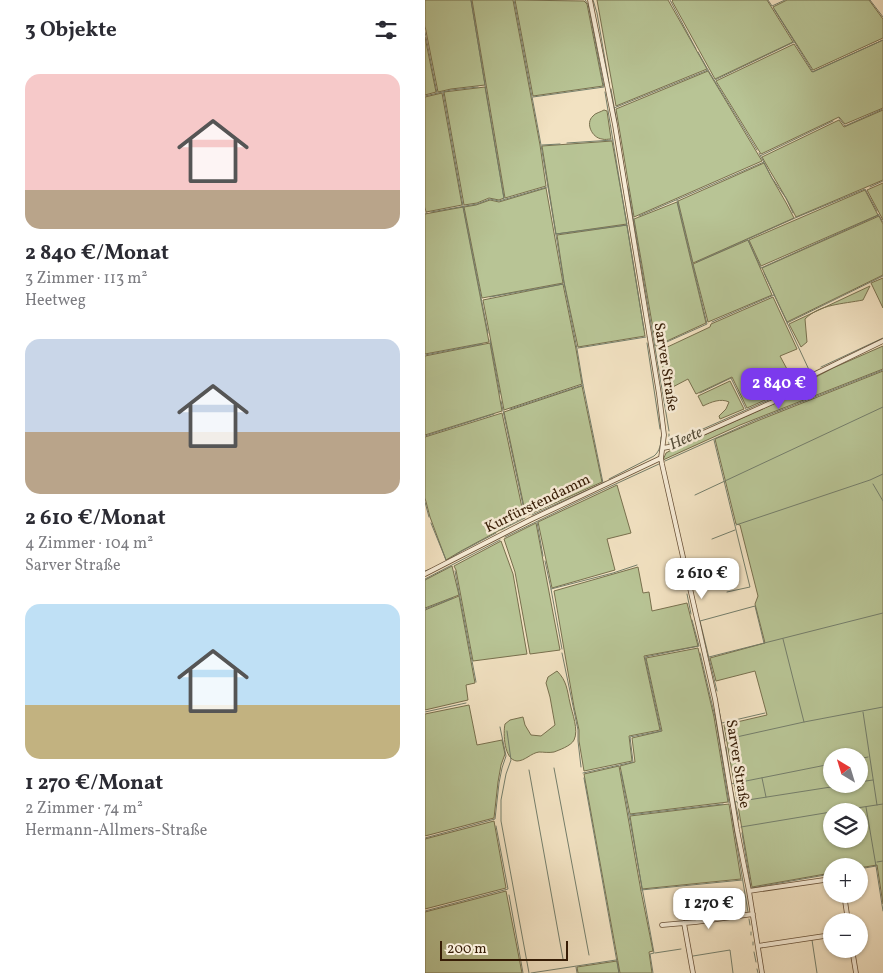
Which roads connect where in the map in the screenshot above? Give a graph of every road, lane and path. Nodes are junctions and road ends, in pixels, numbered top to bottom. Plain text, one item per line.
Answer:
1 (590, 0) edge
2 (883, 341) edge
3 (663, 448) junction
4 (661, 458) junction
5 (425, 574) edge
6 (823, 880) edge
7 (749, 891) junction
8 (753, 914) junction
9 (683, 923) junction
10 (663, 925) dead end
11 (823, 936) edge
12 (758, 946) junction
13 (854, 958) edge
14 (693, 973) edge
15 (762, 973) edge
16 (856, 973) edge

1 - 3 street, Sarver Straße
2 - 3 street
3 - 4 street, Sarver Straße
4 - 5 street, Kurfürstendamm
4 - 7 street, Sarver Straße
6 - 7 street
7 - 8 street, Sarver Straße
8 - 9 street
8 - 12 street, Sarver Straße
9 - 10 street
9 - 14 street
11 - 12 street
12 - 15 street, Sarver Straße
13 - 16 street

